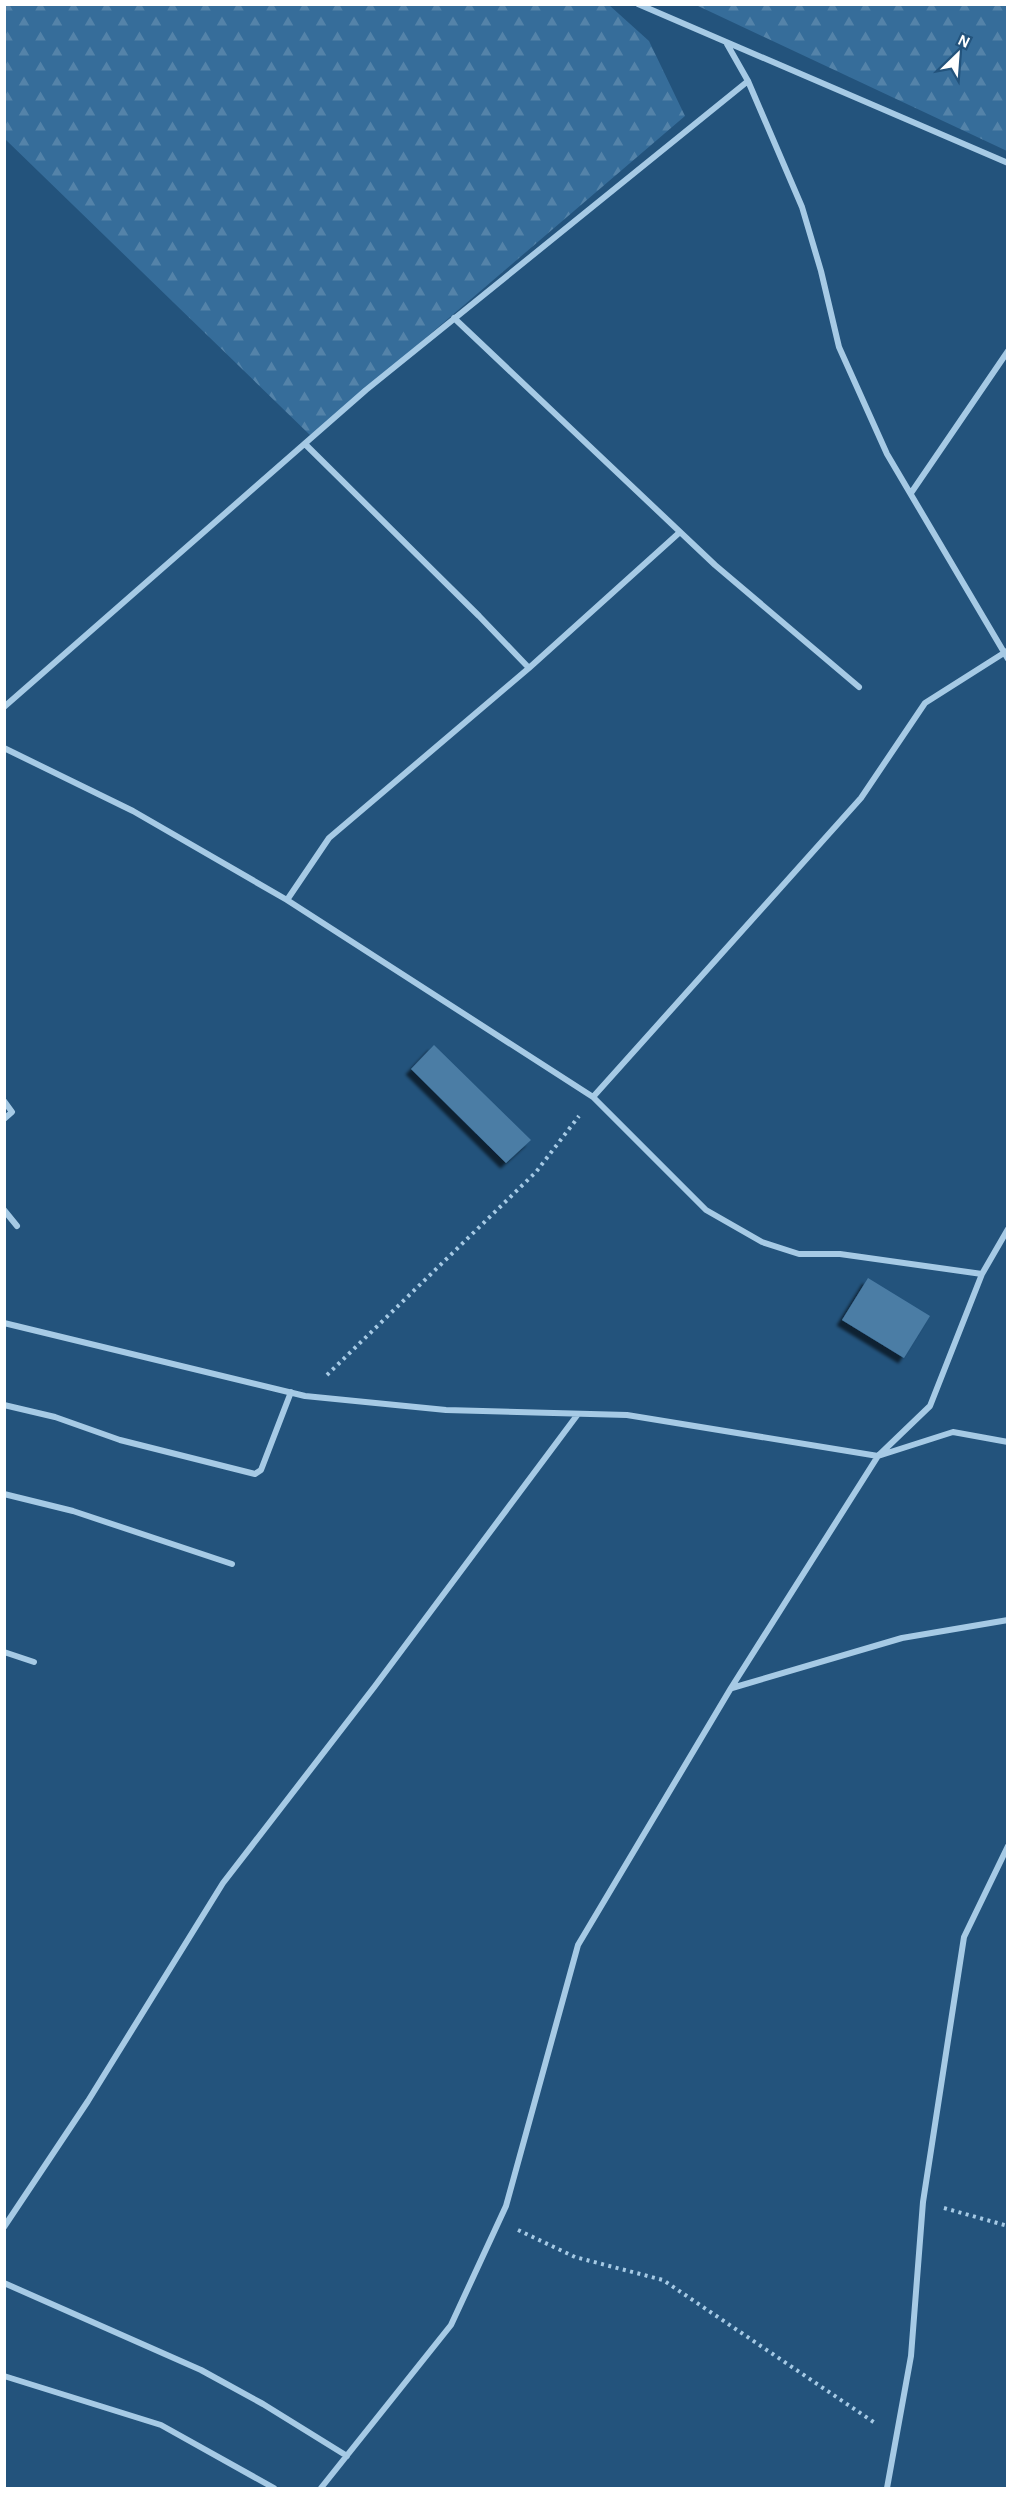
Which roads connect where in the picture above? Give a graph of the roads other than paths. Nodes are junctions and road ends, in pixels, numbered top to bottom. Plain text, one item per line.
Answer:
1 (638, 4) edge
2 (728, 44) junction
3 (748, 81) junction
4 (1008, 164) edge
5 (454, 318) junction
6 (1008, 351) edge
7 (305, 444) junction
8 (911, 493) junction
9 (680, 532) junction
10 (1007, 654) edge
11 (529, 668) junction
12 (859, 687) dead end
13 (4, 706) edge
14 (4, 748) edge
15 (287, 900) junction
16 (593, 1097) junction
17 (4, 1101) edge
18 (4, 1119) edge
19 (4, 1210) edge
20 (17, 1226) dead end
21 (1008, 1229) edge
22 (982, 1274) junction
23 (4, 1323) edge
24 (291, 1392) junction
25 (4, 1405) edge
26 (578, 1414) junction
27 (1008, 1442) edge
28 (878, 1456) junction
29 (4, 1494) edge
30 (232, 1564) dead end
31 (1008, 1620) edge
32 (4, 1652) edge
33 (34, 1662) dead end
34 (731, 1688) junction
35 (1008, 1846) edge
36 (4, 2227) edge
37 (4, 2283) edge
38 (4, 2376) edge
39 (347, 2456) junction
40 (274, 2488) edge
41 (321, 2488) edge
42 (887, 2488) edge

1 - 2 street
2 - 3 street
2 - 4 street
3 - 5 street
3 - 8 street
5 - 7 street
5 - 9 street
6 - 8 street
7 - 11 street
7 - 13 street
8 - 10 street
9 - 11 street
9 - 12 street
10 - 16 street
11 - 15 street
14 - 15 street
15 - 16 street
16 - 22 street
17 - 18 street
19 - 20 street
21 - 22 street
22 - 28 street
23 - 24 street
24 - 25 street
24 - 26 street
26 - 28 street
26 - 36 street
27 - 28 street
28 - 34 street
29 - 30 street
31 - 34 street
32 - 33 street
34 - 39 street
35 - 42 street
37 - 39 street
38 - 40 street
39 - 41 street

